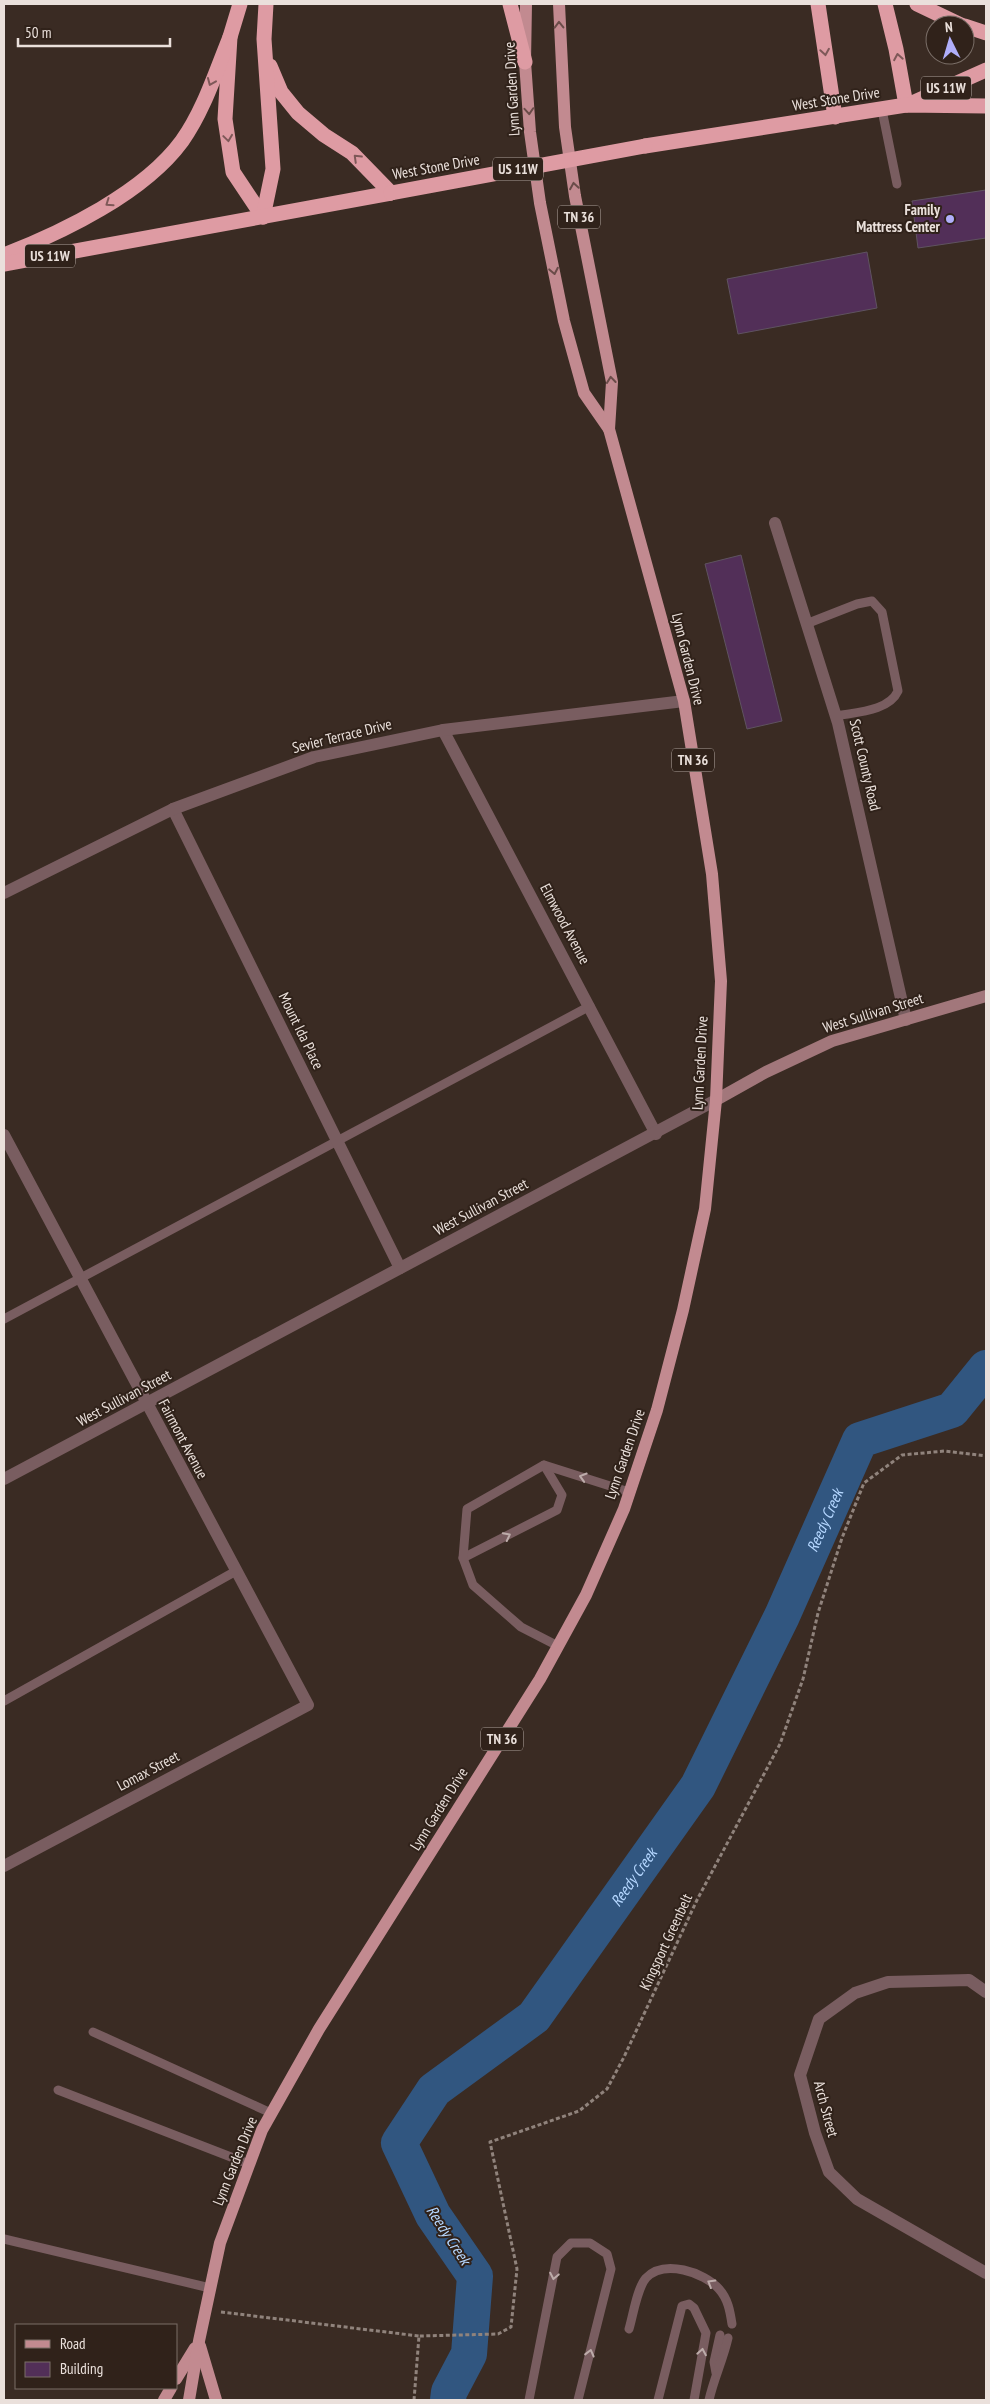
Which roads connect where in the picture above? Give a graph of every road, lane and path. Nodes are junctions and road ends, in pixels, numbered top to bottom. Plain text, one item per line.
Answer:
1 (240, 4) edge
2 (266, 4) edge
3 (510, 4) edge
4 (526, 4) edge
5 (559, 4) edge
6 (818, 4) edge
7 (885, 4) edge
8 (917, 4) edge
9 (940, 15) edge
10 (230, 37) junction
11 (264, 39) junction
12 (525, 62) junction
13 (986, 70) edge
14 (906, 105) junction
15 (986, 106) edge
16 (882, 110) junction
17 (835, 117) junction
18 (897, 184) dead end
19 (391, 193) junction
20 (263, 218) junction
21 (4, 255) edge
22 (4, 264) edge
23 (609, 429) junction
24 (775, 523) dead end
25 (806, 624) junction
26 (684, 701) junction
27 (836, 716) junction
28 (444, 730) junction
29 (173, 809) junction
30 (4, 893) edge
31 (986, 996) edge
32 (590, 1006) junction
33 (906, 1020) junction
34 (716, 1100) junction
35 (656, 1134) junction
36 (4, 1135) edge
37 (337, 1140) junction
38 (400, 1268) junction
39 (80, 1279) junction
40 (4, 1319) edge
41 (146, 1405) junction
42 (986, 1456) edge
43 (544, 1465) junction
44 (4, 1479) edge
45 (629, 1492) junction
46 (463, 1558) junction
47 (236, 1571) junction
48 (558, 1646) junction
49 (4, 1701) edge
50 (308, 1705) joint
51 (4, 1866) edge
52 (986, 1992) edge
53 (93, 2032) dead end
54 (58, 2090) dead end
55 (271, 2113) junction
56 (249, 2164) junction
57 (4, 2239) edge
58 (986, 2273) edge
59 (210, 2288) junction
60 (206, 2310) junction
61 (727, 2323) dead end
62 (629, 2329) dead end
63 (419, 2336) junction
64 (724, 2337) dead end
65 (199, 2341) junction
66 (178, 2376) edge
67 (170, 2389) edge
68 (164, 2400) edge
69 (189, 2400) edge
70 (216, 2400) edge
71 (414, 2400) edge
72 (529, 2400) edge
73 (578, 2400) edge
74 (658, 2400) edge
75 (694, 2400) edge
76 (709, 2400) edge

1 - 10 highway
2 - 11 highway
3 - 12 highway
4 - 12 main road, Lynn Garden Drive / TN 36
23 -> 5 main road, Lynn Garden Drive / TN 36
6 -> 17 highway
14 -> 7 highway
8 - 9 highway
10 -> 20 highway
10 -> 21 highway
19 -> 11 highway
11 - 20 highway
12 -> 23 main road, Lynn Garden Drive / TN 36
13 - 14 highway, West Stone Drive / US 11W
14 - 15 highway, West Stone Drive / US 11W
14 - 16 highway, West Stone Drive / US 11W
16 - 17 highway, West Stone Drive / US 11W
16 - 18 lane
17 - 19 highway, West Stone Drive / US 11W, bridge
19 - 20 highway, West Stone Drive / US 11W
20 - 22 highway, West Stone Drive / US 11W
23 - 26 main road, Lynn Garden Drive / TN 36
24 - 25 street, Scott County Road
25 - 27 street, Scott County Road
25 - 27 lane
26 - 28 street, Sevier Terrace Drive
26 - 34 main road, Lynn Garden Drive / TN 36
27 - 33 street, Scott County Road
28 - 29 street, Sevier Terrace Drive
28 - 32 street, Elmwood Avenue
29 - 30 street, Sevier Terrace Drive
29 - 37 street, Mount Ida Place
31 - 33 street, West Sullivan Street
32 - 35 street, Elmwood Avenue
32 - 37 lane
33 - 34 street, West Sullivan Street
34 - 35 street, West Sullivan Street
34 - 45 main road, Lynn Garden Drive / TN 36
35 - 38 street, West Sullivan Street
36 - 39 street, Fairmont Avenue
37 - 38 street, Mount Ida Place
37 - 39 lane
38 - 41 street, West Sullivan Street
39 - 40 lane
39 - 41 street, Fairmont Avenue
41 - 44 street, West Sullivan Street
41 - 47 street, Fairmont Avenue
42 - 63 path, Kingsport Greenbelt
45 -> 43 lane
43 - 46 lane
46 -> 43 lane
45 - 48 main road, Lynn Garden Drive / TN 36
46 - 48 lane
47 - 49 lane
47 - 50 street, Fairmont Avenue
48 - 55 main road, Lynn Garden Drive / TN 36
50 - 51 street, Lomax Street
52 - 58 street, Arch Street
53 - 55 lane
54 - 56 lane
55 - 56 main road, Lynn Garden Drive / TN 36
56 - 59 main road, Lynn Garden Drive / TN 36
57 - 59 lane
59 - 60 main road, Lynn Garden Drive / TN 36
60 - 63 path, Kingsport Greenbelt
60 - 65 main road, Lynn Garden Drive / TN 36
61 -> 62 lane
63 - 71 path
64 - 76 lane
65 - 66 main road
65 - 69 main road, Lynn Garden Drive / TN 36
65 - 70 main road
67 - 68 main road
73 -> 72 lane
75 -> 74 lane

